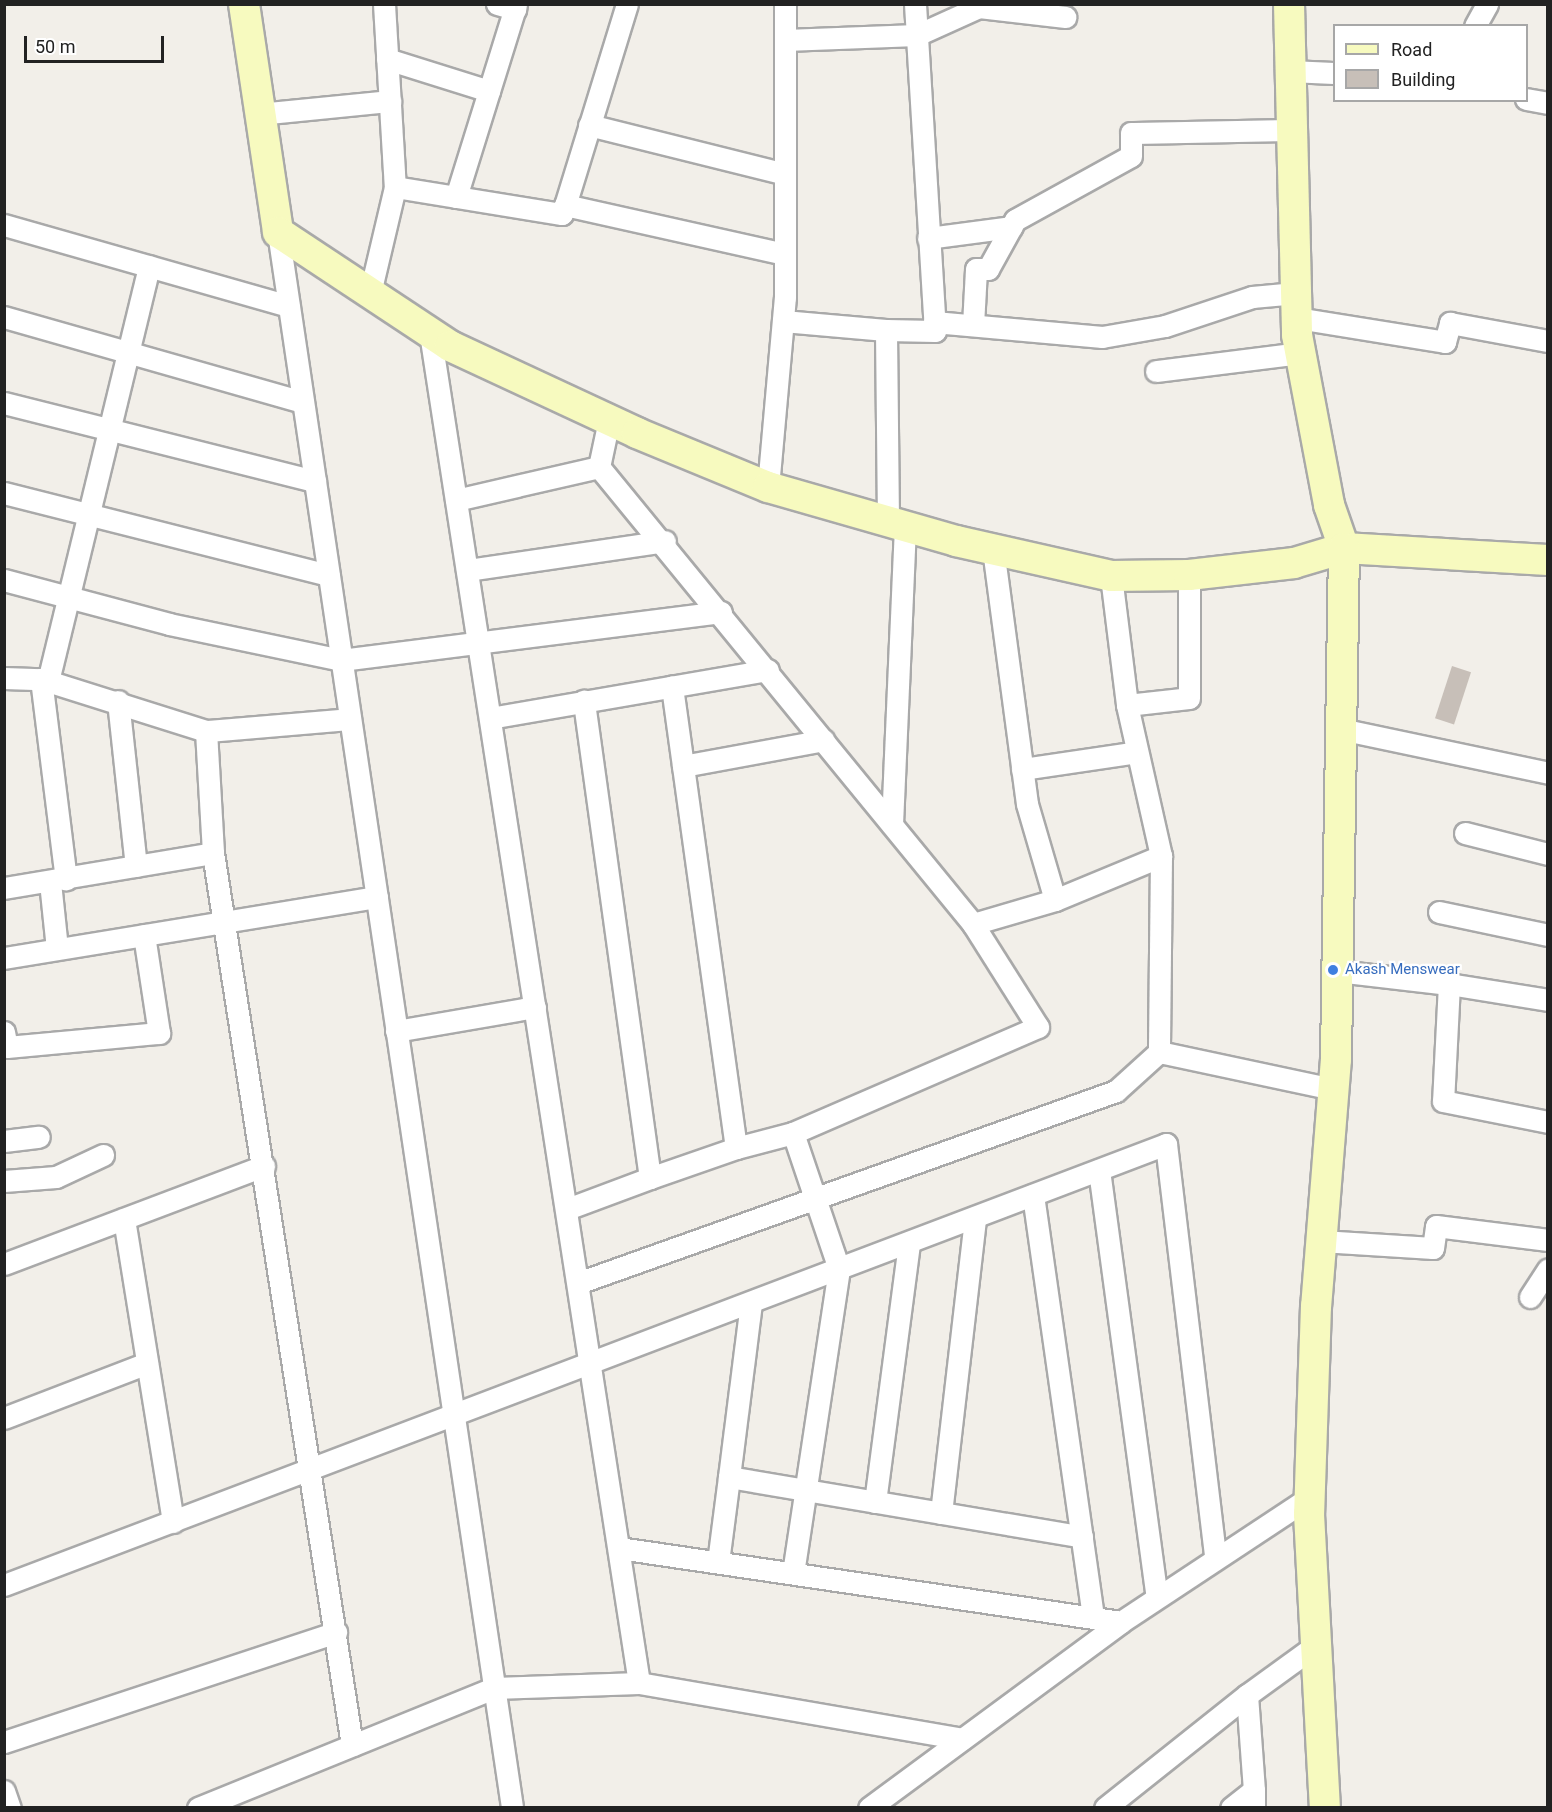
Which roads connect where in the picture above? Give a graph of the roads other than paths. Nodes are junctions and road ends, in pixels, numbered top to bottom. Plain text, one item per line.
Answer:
1 (244, 4) edge
2 (384, 4) edge
3 (627, 4) edge
4 (785, 4) edge
5 (915, 4) edge
6 (1289, 4) edge
7 (1487, 4) edge
8 (510, 6) edge
9 (1065, 17) dead end
10 (1476, 24) edge
11 (916, 36) junction
12 (785, 40) junction
13 (387, 58) junction
14 (1289, 71) junction
15 (1333, 73) edge
16 (489, 91) junction
17 (1528, 99) edge
18 (390, 102) junction
19 (1548, 104) edge
20 (259, 114) junction
21 (589, 125) junction
22 (1291, 130) junction
23 (785, 174) junction
24 (395, 187) junction
25 (456, 197) junction
26 (565, 205) junction
27 (4, 225) edge
28 (1011, 227) junction
29 (278, 232) junction
30 (928, 238) junction
31 (785, 254) junction
32 (149, 266) junction
33 (370, 293) junction
34 (289, 306) junction
35 (1296, 306) junction
36 (4, 317) edge
37 (783, 321) junction
38 (934, 322) junction
39 (973, 325) junction
40 (886, 330) junction
41 (430, 333) junction
42 (1548, 342) edge
43 (130, 352) junction
44 (1300, 353) junction
45 (1156, 371) dead end
46 (303, 402) junction
47 (4, 403) edge
48 (609, 420) junction
49 (111, 430) junction
50 (599, 467) junction
51 (315, 482) junction
52 (768, 487) junction
53 (4, 493) edge
54 (456, 500) junction
55 (87, 516) junction
56 (896, 525) junction
57 (664, 542) junction
58 (1344, 548) junction
59 (993, 549) junction
60 (1548, 560) edge
61 (467, 570) junction
62 (329, 575) junction
63 (1189, 575) junction
64 (1111, 576) junction
65 (4, 580) edge
66 (68, 597) junction
67 (721, 612) junction
68 (478, 645) junction
69 (341, 660) junction
70 (768, 670) junction
71 (4, 678) edge
72 (45, 680) junction
73 (672, 686) junction
74 (118, 701) junction
75 (584, 701) junction
76 (1127, 705) junction
77 (490, 718) junction
78 (350, 719) junction
79 (1340, 729) junction
80 (206, 731) junction
81 (824, 740) junction
82 (1137, 752) junction
83 (683, 766) junction
84 (1022, 770) junction
85 (1548, 773) edge
86 (892, 824) junction
87 (1465, 832) dead end
88 (213, 853) junction
89 (1548, 854) edge
90 (1161, 856) junction
91 (136, 867) junction
92 (58, 881) junction
93 (4, 888) edge
94 (377, 897) junction
95 (1054, 900) junction
96 (1439, 912) dead end
97 (225, 922) junction
98 (973, 924) junction
99 (1548, 935) edge
100 (144, 936) junction
101 (57, 949) junction
102 (4, 958) edge
103 (1337, 971) junction
104 (1449, 984) junction
105 (1548, 1000) edge
106 (535, 1007) junction
107 (396, 1031) junction
108 (4, 1032) edge
109 (1159, 1052) junction
110 (1333, 1089) junction
111 (1548, 1122) edge
112 (793, 1133) junction
113 (39, 1137) dead end
114 (4, 1141) edge
115 (736, 1148) junction
116 (103, 1155) dead end
117 (264, 1166) junction
118 (1099, 1170) junction
119 (650, 1178) junction
120 (4, 1181) edge
121 (1033, 1195) junction
122 (816, 1201) junction
123 (567, 1209) junction
124 (975, 1217) junction
125 (124, 1219) junction
126 (1548, 1240) edge
127 (1321, 1241) junction
128 (909, 1242) junction
129 (4, 1264) edge
130 (839, 1269) junction
131 (1548, 1269) edge
132 (578, 1283) junction
133 (1530, 1297) dead end
134 (751, 1302) junction
135 (147, 1363) junction
136 (591, 1363) junction
137 (453, 1416) junction
138 (4, 1418) edge
139 (313, 1469) junction
140 (729, 1477) junction
141 (804, 1490) junction
142 (1310, 1497) junction
143 (875, 1502) junction
144 (940, 1513) junction
145 (173, 1522) junction
146 (1082, 1537) junction
147 (619, 1548) junction
148 (1215, 1556) junction
149 (718, 1562) junction
150 (793, 1572) junction
151 (4, 1585) edge
152 (1158, 1597) junction
153 (1093, 1614) junction
154 (1121, 1622) junction
155 (336, 1632) junction
156 (1316, 1645) junction
157 (639, 1683) junction
158 (494, 1688) junction
159 (1247, 1695) junction
160 (962, 1739) junction
161 (4, 1742) edge
162 (352, 1745) junction
163 (4, 1791) edge
164 (1254, 1799) edge
165 (10, 1808) edge
166 (198, 1808) edge
167 (512, 1808) edge
168 (869, 1808) edge
169 (1105, 1808) edge
170 (1231, 1808) edge
171 (1325, 1808) edge

1 - 20 street
2 - 13 street
3 - 21 street
4 - 12 street
5 - 11 street
6 - 14 street
7 - 10 street
8 - 16 street
9 - 11 street
11 - 12 street
11 - 30 street
12 - 23 street
13 - 16 street
13 - 18 street
14 - 15 street
14 - 22 street
16 - 25 street
17 - 19 street
18 - 20 street
18 - 24 street
20 - 29 street
21 - 23 street
21 - 26 street
22 - 28 street
22 - 35 street
23 - 31 street
24 - 25 street
24 - 33 street
25 - 26 street
26 - 31 street
27 - 32 street
28 - 30 street
28 - 39 street
29 - 33 street
29 - 34 street
30 - 38 street
31 - 37 street
32 - 34 street
32 - 43 street
33 - 41 street
34 - 46 street
35 - 39 street
35 - 42 street
35 - 44 street
36 - 43 street
37 - 40 street
37 - 52 street
38 - 39 street
38 - 40 street
40 - 56 street
41 - 48 street
41 - 54 street
43 - 46 street
43 - 49 street
44 - 45 street
44 - 58 street
46 - 51 street
47 - 49 street
48 - 50 street
48 - 52 street
49 - 51 street
49 - 55 street
50 - 54 street
50 - 57 street
51 - 62 street
52 - 56 street
53 - 55 street
54 - 61 street
55 - 62 street
55 - 66 street
56 - 59 street
56 - 86 street
57 - 61 street
57 - 67 street
58 - 60 street
58 - 63 street
58 - 79 street
59 - 64 street
59 - 84 street
61 - 68 street
62 - 69 street
63 - 64 street
63 - 76 street
64 - 76 street
65 - 66 street
66 - 69 street
66 - 72 street
67 - 68 street
67 - 70 street
68 - 69 street
68 - 77 street
69 - 78 street
70 - 73 street
70 - 81 street
71 - 72 street
72 - 74 street
72 - 92 street
73 - 75 street
73 - 83 street
74 - 80 street
74 - 91 street
75 - 77 street
75 - 119 street
76 - 82 street
77 - 106 street
78 - 80 street
78 - 94 street
79 - 85 street
79 - 103 street
80 - 88 street
81 - 83 street
81 - 86 street
82 - 84 street
82 - 90 street
83 - 115 street
84 - 95 street
86 - 98 street
87 - 89 street
88 - 91 street
88 - 97 street
90 - 95 street
90 - 109 street
91 - 92 street
92 - 93 street
92 - 101 street
94 - 97 street
94 - 107 street
95 - 98 street
96 - 99 street
97 - 100 street
97 - 117 street
98 - 112 street
100 - 101 street
100 - 108 street
101 - 102 street
103 - 104 street
103 - 110 street
104 - 105 street
104 - 111 street
106 - 107 street
106 - 123 street
107 - 137 street
109 - 110 street
109 - 122 street
110 - 127 street
112 - 115 street
112 - 122 street
113 - 114 street
115 - 119 street
116 - 120 street
117 - 125 street
117 - 139 street
118 - 121 street
118 - 148 street
118 - 152 street
119 - 123 street
121 - 124 street
121 - 146 street
122 - 130 street
122 - 132 street
123 - 132 street
124 - 128 street
124 - 144 street
125 - 129 street
125 - 135 street
126 - 127 street
127 - 142 street
128 - 130 street
128 - 143 street
130 - 134 street
130 - 141 street
131 - 133 street
132 - 136 street
134 - 136 street
134 - 140 street
135 - 138 street
135 - 145 street
136 - 137 street
136 - 147 street
137 - 139 street
137 - 158 street
139 - 145 street
139 - 155 street
140 - 141 street
140 - 149 street
141 - 143 street
141 - 150 street
142 - 148 street
142 - 156 street
143 - 144 street
144 - 146 street
145 - 151 street
146 - 153 street
147 - 149 street
147 - 157 street
148 - 152 street
149 - 150 street
150 - 153 street
152 - 154 street
153 - 154 street
154 - 160 street
155 - 161 street
155 - 162 street
156 - 159 street
156 - 171 street
157 - 158 street
157 - 160 street
158 - 162 street
158 - 167 street
159 - 164 street
159 - 169 street
160 - 168 street
162 - 166 street
163 - 165 street
164 - 170 street

